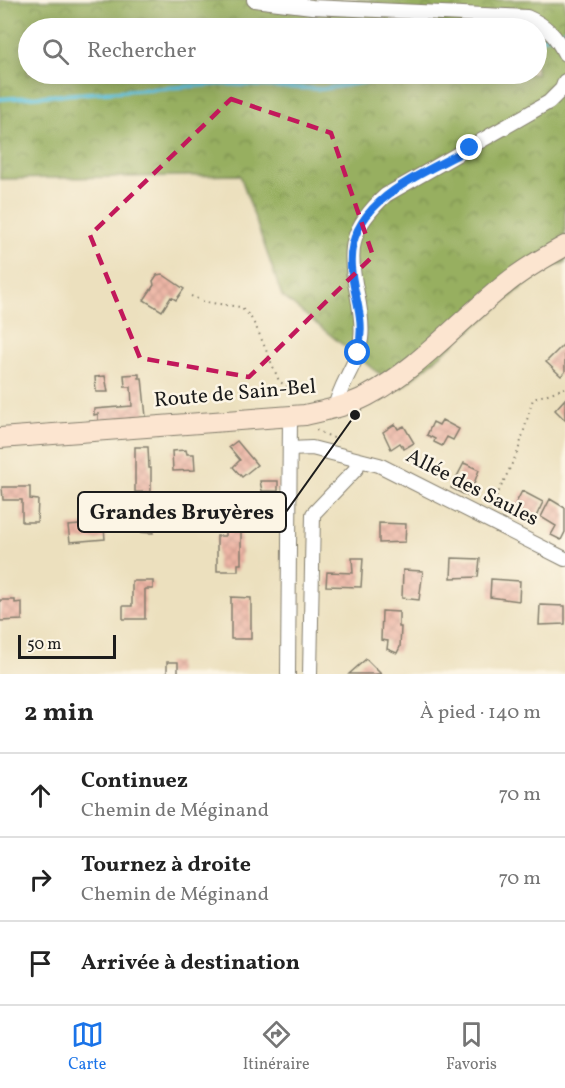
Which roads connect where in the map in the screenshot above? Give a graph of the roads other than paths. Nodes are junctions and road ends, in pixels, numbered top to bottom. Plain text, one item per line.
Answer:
1 (254, 0) edge
2 (529, 18) edge
3 (547, 30) edge
4 (565, 54) edge
5 (565, 81) edge
6 (565, 246) edge
7 (335, 408) junction
8 (290, 417) junction
9 (0, 438) edge
10 (290, 449) junction
11 (359, 460) junction
12 (565, 558) edge
13 (288, 674) edge
14 (310, 674) edge

1 - 2 street
3 - 4 street
5 - 7 street
6 - 7 main road, Route de Sain-Bel
7 - 8 main road, Route de Sain-Bel
8 - 9 main road, Route de Sain-Bel
8 - 10 street
10 - 11 street, Allée des Saules
10 - 13 street
11 - 12 street, Allée des Saules
11 - 14 street

